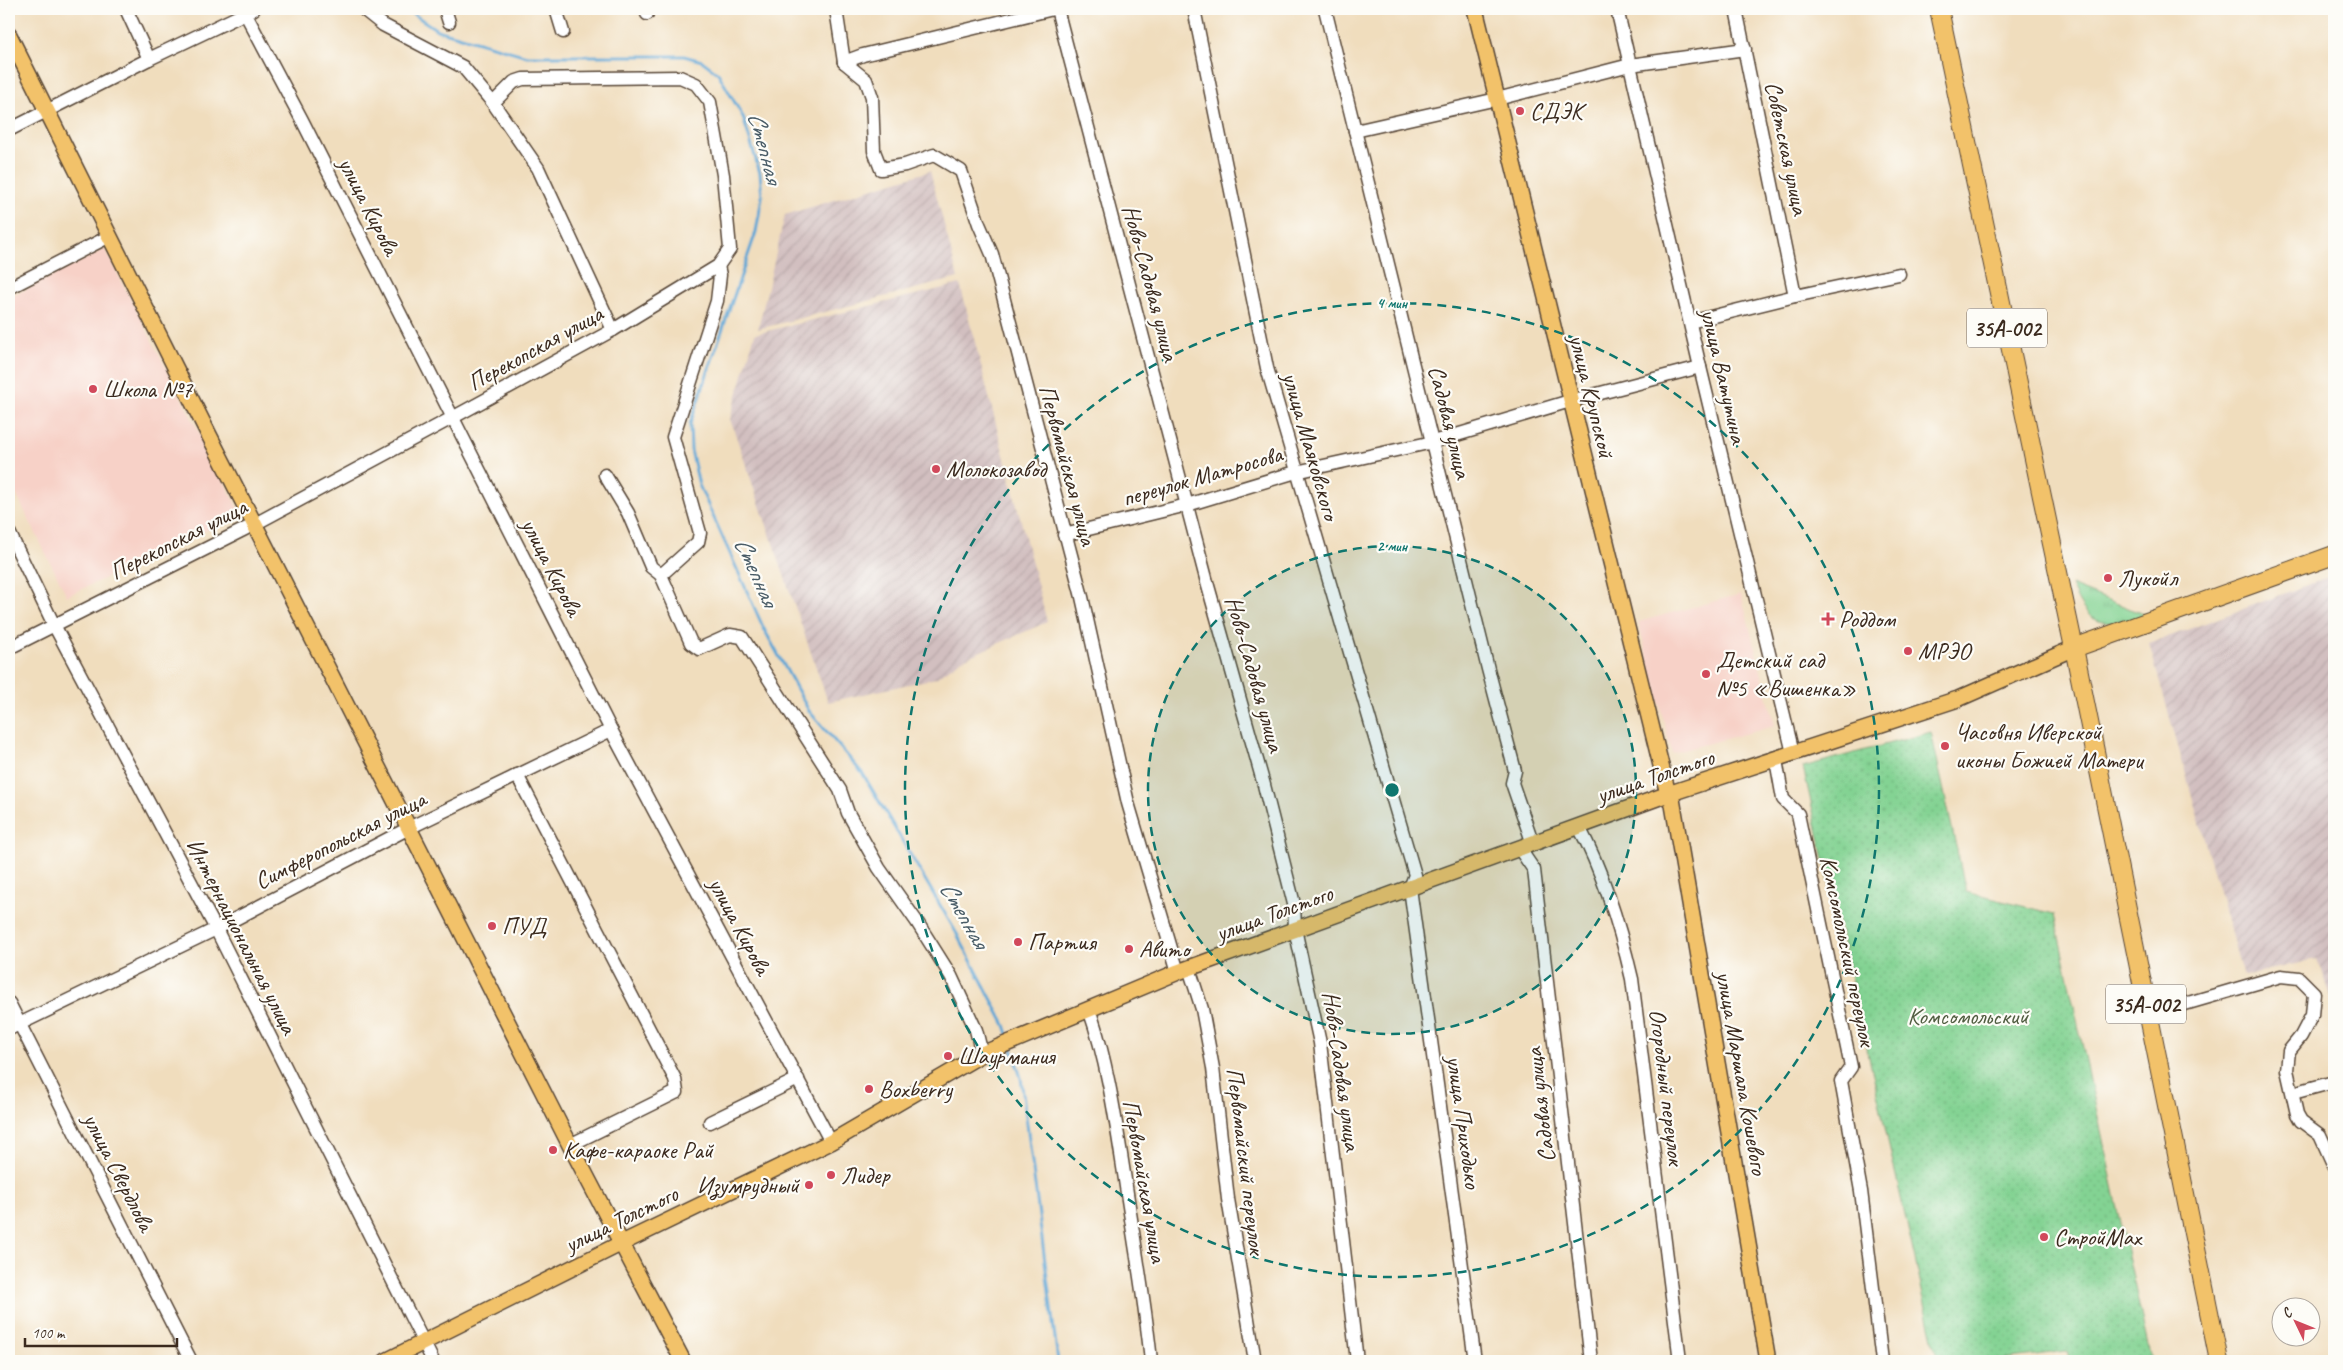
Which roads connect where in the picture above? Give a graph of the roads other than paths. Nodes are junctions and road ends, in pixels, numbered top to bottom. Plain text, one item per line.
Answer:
1 (126, 9) edge
2 (363, 9) edge
3 (445, 9) edge
4 (556, 9) edge
5 (836, 9) edge
6 (1053, 9) edge
7 (1057, 9) edge
8 (1194, 9) edge
9 (1325, 9) edge
10 (1475, 9) edge
11 (1617, 9) edge
12 (1736, 9) edge
13 (1939, 9) edge
14 (247, 10) edge
15 (449, 22) dead end
16 (563, 32) dead end
17 (9, 35) edge
18 (1745, 49) junction
19 (149, 59) junction
20 (844, 62) junction
21 (1630, 65) junction
22 (1497, 99) junction
23 (493, 103) junction
24 (46, 111) junction
25 (9, 130) edge
26 (1355, 131) junction
27 (110, 236) junction
28 (718, 266) junction
29 (1899, 274) dead end
30 (10, 284) edge
31 (1795, 296) junction
32 (1690, 322) junction
33 (612, 330) junction
34 (1700, 367) junction
35 (1570, 401) junction
36 (452, 418) junction
37 (1433, 442) junction
38 (1296, 472) junction
39 (605, 475) dead end
40 (1187, 505) junction
41 (255, 524) junction
42 (9, 532) edge
43 (1064, 536) junction
44 (2334, 555) edge
45 (661, 575) junction
46 (54, 625) junction
47 (9, 648) edge
48 (2074, 648) junction
49 (611, 730) junction
50 (1794, 753) junction
51 (1776, 760) junction
52 (517, 775) junction
53 (1670, 794) junction
54 (1578, 827) junction
55 (409, 828) junction
56 (1526, 846) junction
57 (1410, 888) junction
58 (216, 929) junction
59 (1295, 929) junction
60 (1183, 970) junction
61 (9, 1003) edge
62 (1090, 1009) junction
63 (2148, 1012) junction
64 (14, 1026) edge
65 (985, 1053) junction
66 (798, 1079) junction
67 (2334, 1082) edge
68 (2293, 1092) junction
69 (710, 1122) dead end
70 (831, 1142) junction
71 (570, 1145) junction
72 (2334, 1166) edge
73 (620, 1244) junction
74 (424, 1343) junction
75 (191, 1361) edge
76 (386, 1361) edge
77 (433, 1361) edge
78 (683, 1361) edge
79 (1151, 1361) edge
80 (1255, 1361) edge
81 (1356, 1361) edge
82 (1475, 1361) edge
83 (1591, 1361) edge
84 (1680, 1361) edge
85 (1768, 1361) edge
86 (1882, 1361) edge
87 (2218, 1361) edge

1 - 19 street
2 - 23 street
3 - 15 street
4 - 16 street
5 - 20 street
6 - 20 street
7 - 40 street, Ново-Садовая улица
8 - 38 street, улица Маяковского
9 - 26 street, Садовая улица
10 - 22 main road, улица Крупской
11 - 21 street, улица Ватутина
12 - 18 street, Советская улица
13 - 48 highway, 35А-002
14 - 19 street
14 - 36 street, улица Кирова
17 - 24 main road
18 - 21 street
18 - 31 street, Советская улица
19 - 24 street
20 - 43 street, Первомайская улица
21 - 22 street
21 - 32 street, улица Ватутина
22 - 26 street
22 - 35 main road, улица Крупской
23 - 28 street, Перекопская улица
23 - 33 street
24 - 25 street
24 - 27 main road
26 - 37 street, Садовая улица
27 - 30 street
27 - 41 main road
28 - 33 street, Перекопская улица
28 - 45 street
29 - 31 street
31 - 32 street
32 - 34 street, улица Ватутина
33 - 36 street, Перекопская улица
34 - 35 street, переулок Матросова
34 - 50 street, улица Ватутина
35 - 37 street, переулок Матросова
35 - 53 main road, улица Крупской
36 - 41 street, Перекопская улица
36 - 49 street, улица Кирова
37 - 38 street, переулок Матросова
37 - 56 street, Садовая улица
38 - 40 street, переулок Матросова
38 - 57 street, улица Маяковского
39 - 45 street
40 - 43 street, переулок Матросова
40 - 59 street, Ново-Садовая улица
41 - 46 street, Перекопская улица
41 - 55 main road
42 - 46 street, Интернациональная улица
43 - 60 street, Первомайская улица
44 - 48 highway
45 - 65 street
46 - 47 street, Перекопская улица
46 - 58 street, Интернациональная улица
48 - 50 main road, улица Толстого
48 - 63 highway, 35А-002
49 - 52 street, Симферопольская улица
49 - 66 street, улица Кирова
50 - 51 main road, улица Толстого
51 - 53 main road, улица Толстого
51 - 86 street, Комсомольский переулок
52 - 55 street, Симферопольская улица
52 - 71 street
53 - 54 main road, улица Толстого
53 - 85 main road, улица Маршала Кошевого
54 - 56 main road, улица Толстого
54 - 84 street, Огородный переулок
55 - 58 street, Симферопольская улица
55 - 71 main road
56 - 57 main road, улица Толстого
56 - 83 street, Садовая улица
57 - 59 main road, улица Толстого
57 - 82 street, улица Приходько
58 - 64 street, Симферопольская улица
58 - 74 street, Интернациональная улица
59 - 60 main road, улица Толстого
59 - 81 street, Ново-Садовая улица
60 - 62 main road, улица Толстого
60 - 80 street, Первомайский переулок
61 - 64 street, улица Свердлова
62 - 65 main road, улица Толстого
62 - 79 street, Первомайская улица
63 - 68 street
63 - 87 highway, 35А-002
64 - 75 street, улица Свердлова
65 - 70 main road, улица Толстого
66 - 69 street
66 - 70 street, улица Кирова
67 - 68 street
68 - 72 street
70 - 73 main road, улица Толстого
71 - 73 main road
73 - 74 main road, улица Толстого
73 - 78 main road
74 - 76 main road, улица Толстого
74 - 77 street, Интернациональная улица

